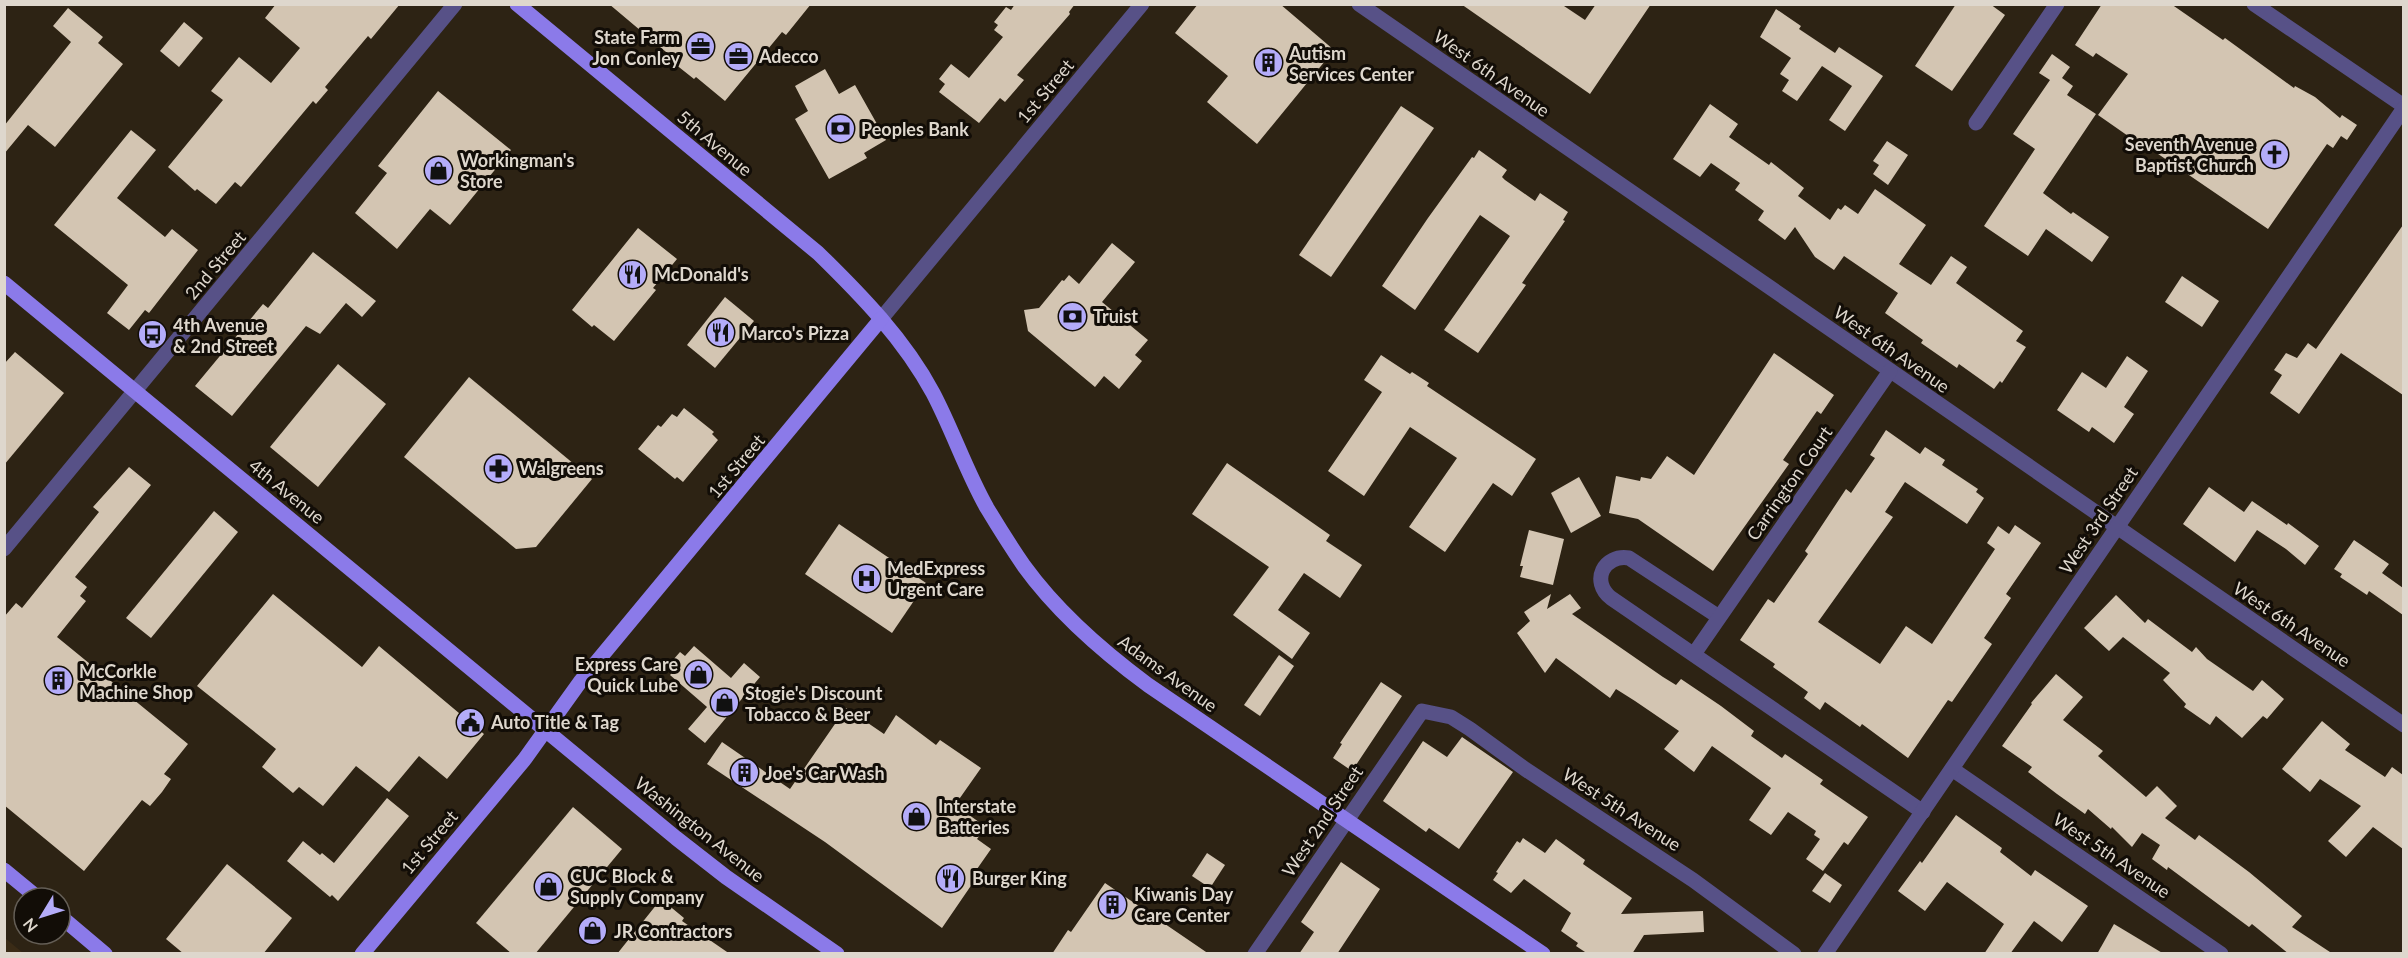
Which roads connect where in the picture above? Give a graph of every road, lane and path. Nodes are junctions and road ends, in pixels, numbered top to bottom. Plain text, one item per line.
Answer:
1 (455, 4) edge
2 (517, 4) edge
3 (1142, 4) edge
4 (1359, 4) edge
5 (2057, 4) edge
6 (2254, 4) edge
7 (2403, 107) edge
8 (1976, 123) dead end
9 (4, 283) edge
10 (881, 319) junction
11 (1890, 371) junction
12 (135, 391) junction
13 (2116, 528) junction
14 (4, 549) edge
15 (1719, 618) junction
16 (1694, 654) junction
17 (1422, 711) joint
18 (2403, 724) edge
19 (545, 728) junction
20 (1952, 769) junction
21 (1923, 812) junction
22 (1346, 820) junction
23 (4, 870) edge
24 (23, 886) edge
25 (72, 926) edge
26 (105, 954) edge
27 (362, 954) edge
28 (837, 954) edge
29 (1255, 954) edge
30 (1543, 954) edge
31 (1794, 954) edge
32 (1826, 954) edge
33 (2221, 954) edge

1 - 12 street, 2nd Street
2 - 10 main road, 5th Avenue
3 - 10 street, 1st Street
4 - 11 street, West 6th Avenue
5 - 8 street
6 - 7 street
7 - 13 street, West 3rd Street
9 - 12 main road, 4th Avenue
10 - 19 main road, 1st Street
10 - 22 main road, Adams Avenue
11 - 13 street, West 6th Avenue
11 - 15 street, Carrington Court
12 - 14 street, 2nd Street
12 - 19 main road, 4th Avenue
13 - 18 street, West 6th Avenue
13 - 20 street, West 3rd Street
15 - 16 street, Carrington Court
15 - 16 street
16 - 21 street
17 - 22 street, West 2nd Street
17 - 31 street, West 5th Avenue
19 - 27 main road, 1st Street
19 - 28 main road, Washington Avenue
20 - 21 street, West 3rd Street
20 - 33 street, West 5th Avenue
21 - 32 street, West 3rd Street
22 - 29 street, West 2nd Street
22 - 30 main road, Adams Avenue
23 - 24 main road
25 - 26 main road

